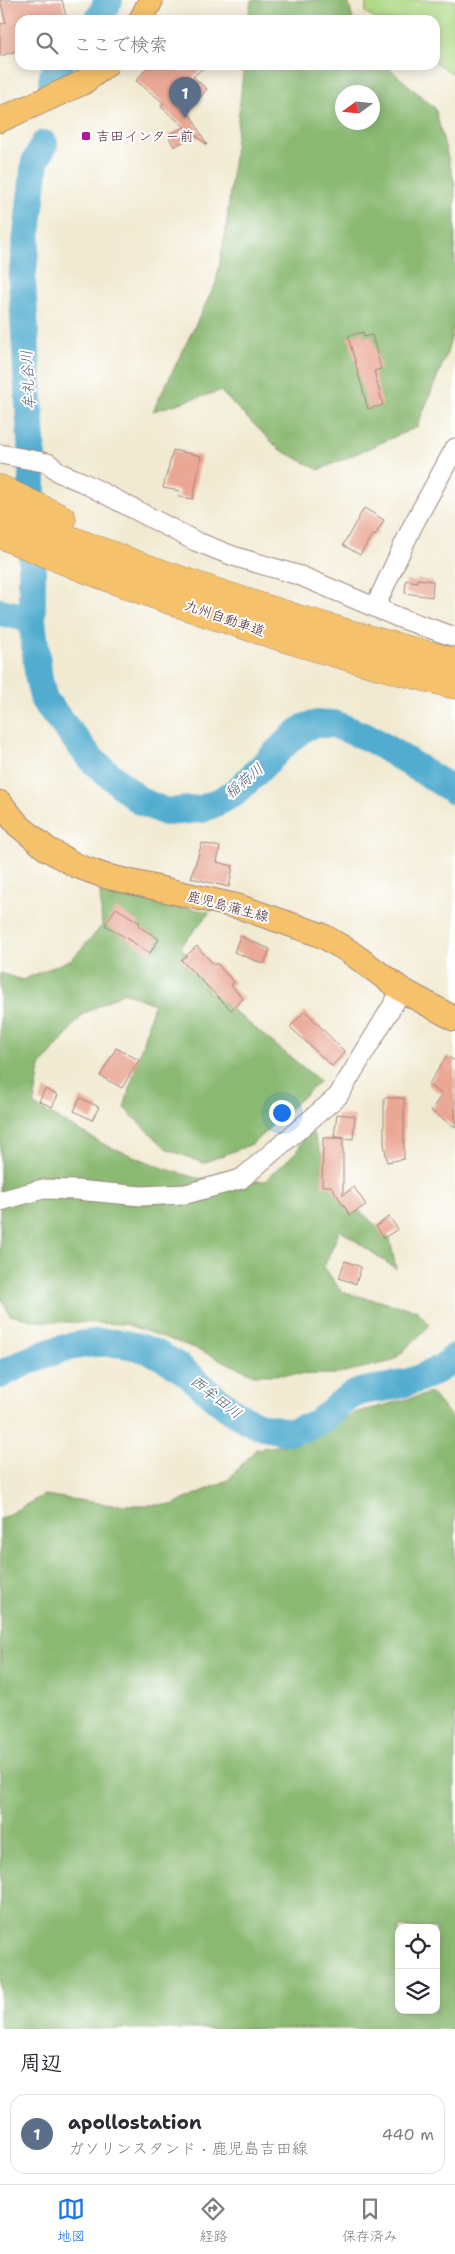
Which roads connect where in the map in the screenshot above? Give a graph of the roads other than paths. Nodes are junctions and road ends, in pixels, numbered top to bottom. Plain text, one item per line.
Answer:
1 (151, 0) edge
2 (144, 15) edge
3 (99, 70) edge
4 (0, 120) edge
5 (455, 448) edge
6 (0, 454) edge
7 (0, 488) edge
8 (0, 512) edge
9 (0, 534) edge
10 (58, 537) junction
11 (375, 607) junction
12 (454, 642) edge
13 (455, 685) edge
14 (0, 803) edge
15 (402, 990) junction
16 (455, 1019) edge
17 (0, 1201) edge

1 - 2 main road
3 - 4 main road
5 - 11 street
6 - 11 street
7 - 10 highway
8 - 10 highway, 九州自動車道
9 - 10 highway, 九州自動車道
10 - 12 highway, 九州自動車道
10 - 13 highway, 九州自動車道
11 - 12 street
14 - 15 main road, 鹿児島蒲生線
15 - 16 main road, 鹿児島蒲生線
15 - 17 street

